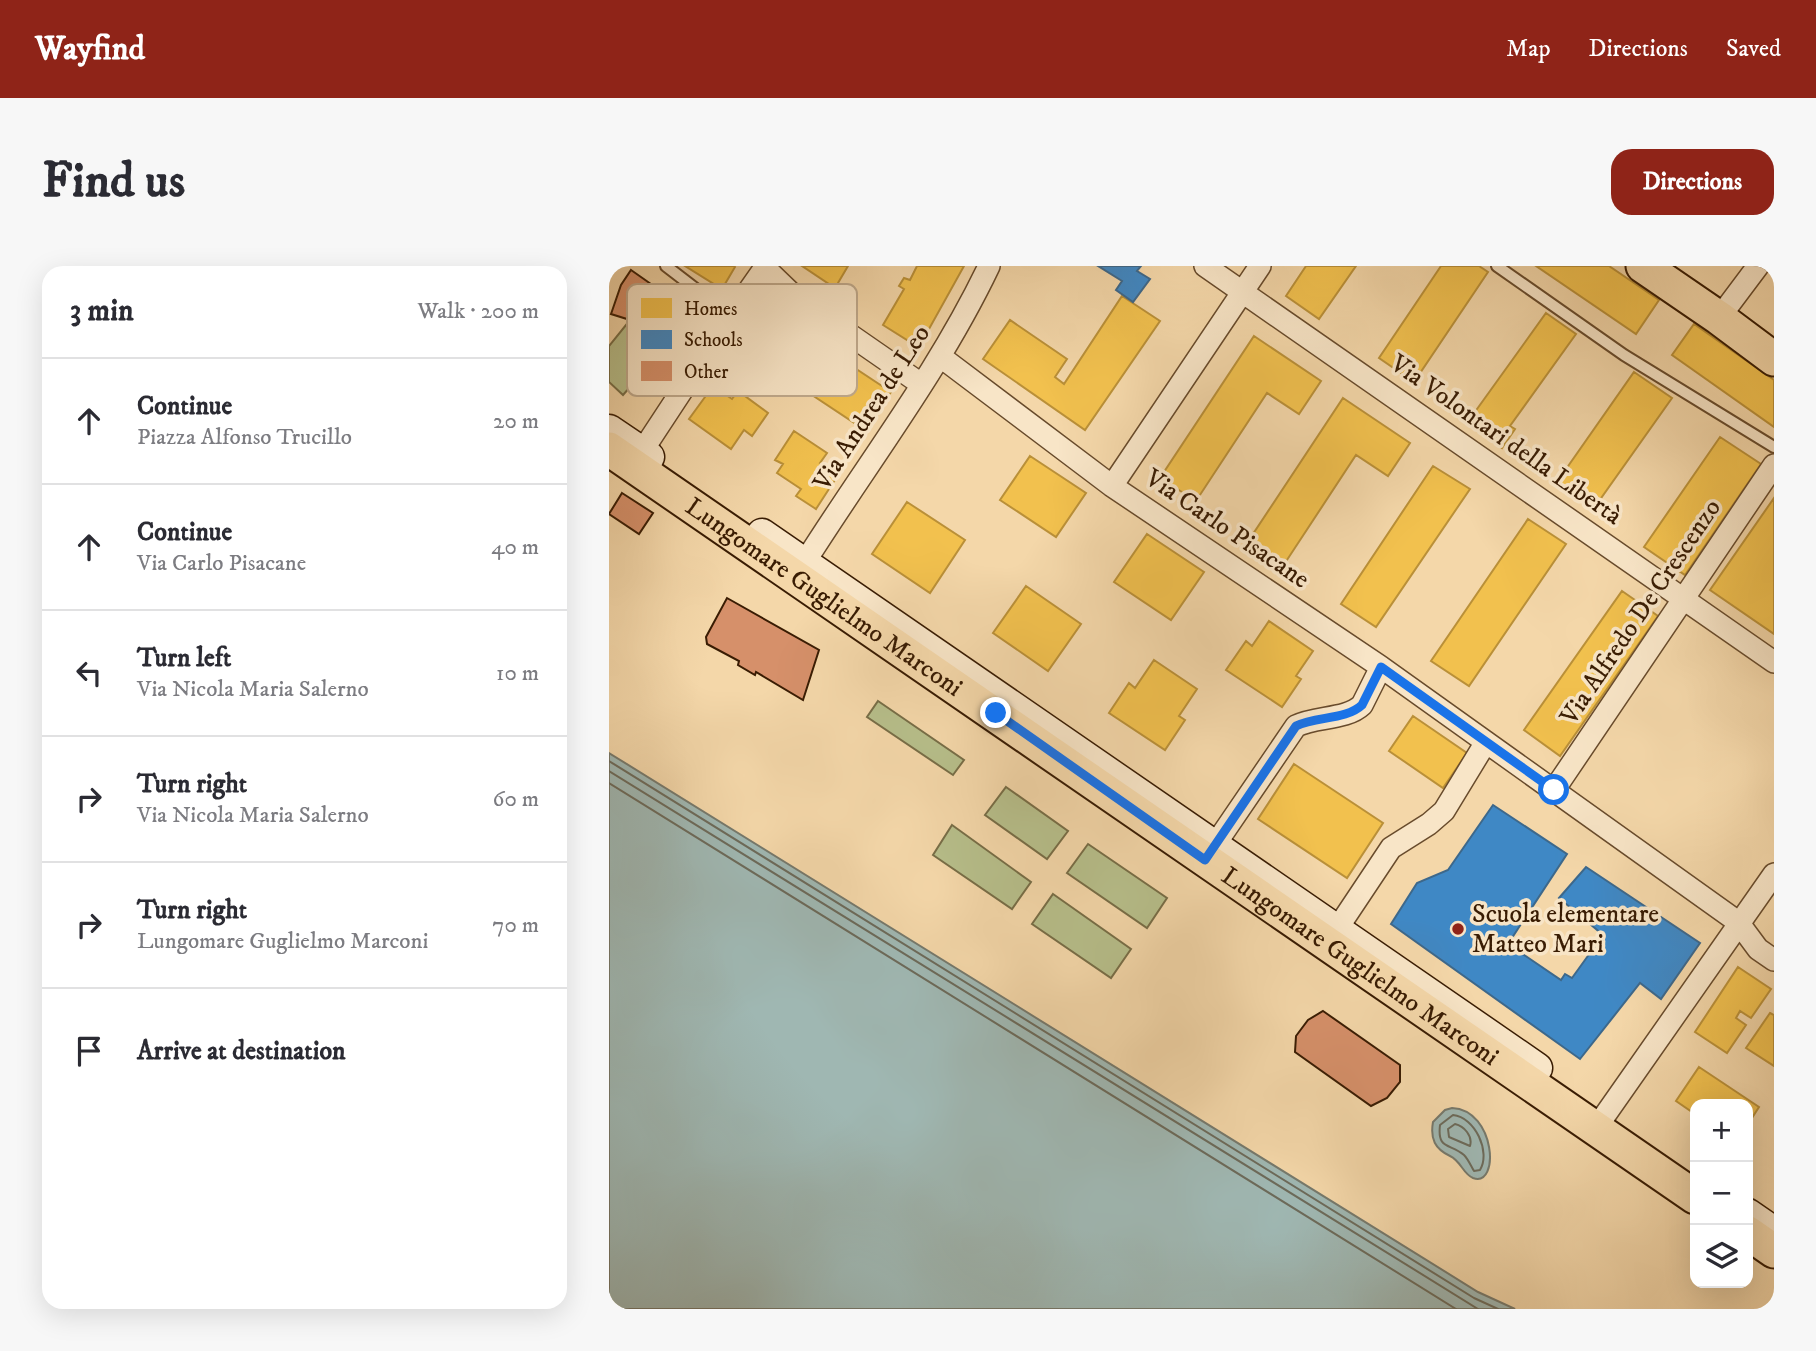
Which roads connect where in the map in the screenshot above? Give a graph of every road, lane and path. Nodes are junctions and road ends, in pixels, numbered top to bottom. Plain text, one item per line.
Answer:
1 (666, 266) edge
2 (989, 266) edge
3 (1205, 266) edge
4 (1260, 266) edge
5 (1497, 266) edge
6 (1643, 266) edge
7 (766, 267) edge
8 (1754, 267) edge
9 (689, 284) edge
10 (754, 284) edge
11 (782, 284) edge
12 (1242, 292) junction
13 (1719, 318) junction
14 (857, 340) edge
15 (941, 357) junction
16 (1774, 359) edge
17 (921, 384) junction
18 (671, 396) edge
19 (609, 430) edge
20 (1774, 447) edge
21 (628, 455) edge
22 (1774, 466) edge
23 (1112, 486) junction
24 (800, 570) junction
25 (1684, 597) junction
26 (1774, 662) edge
27 (1381, 667) junction
28 (1486, 742) junction
29 (1554, 790) junction
30 (1210, 853) junction
31 (1774, 874) edge
32 (1738, 922) junction
33 (1332, 937) junction
34 (1774, 960) edge
35 (1601, 1122) junction
36 (1690, 1175) edge
37 (1690, 1193) edge
38 (1753, 1217) edge
39 (1774, 1232) edge
40 (1753, 1236) edge
41 (1774, 1251) edge

1 - 9 lane
2 - 15 street, Via Andrea de Leo
3 - 12 street, Via Volontari della Libertà
4 - 12 street
5 - 20 lane
6 - 13 main road
7 - 10 street
7 - 11 street
8 - 13 street
12 - 23 street
12 - 25 street, Via Volontari della Libertà
13 - 16 main road
14 - 17 street
15 - 17 street, Via Andrea de Leo
15 - 23 street, Via Carlo Pisacane
17 - 24 street, Via Andrea de Leo
18 - 21 street
19 - 21 street, Lungomare Guglielmo Marconi
21 - 24 main road, Lungomare Guglielmo Marconi
22 - 25 street, Via Alfredo De Crescenzo
23 - 27 street, Via Carlo Pisacane
24 - 30 main road, Lungomare Guglielmo Marconi
25 - 26 street, Via Volontari della Libertà
25 - 29 street, Via Alfredo De Crescenzo
27 - 28 street, Via Carlo Pisacane
27 - 30 street
28 - 29 street, Via Carlo Pisacane
28 - 33 street
29 - 32 street, Via Carlo Pisacane
30 - 33 main road, Lungomare Guglielmo Marconi
31 - 32 street
32 - 34 street, Via Carlo Pisacane
32 - 35 street
33 - 35 main road, Lungomare Guglielmo Marconi
35 - 36 street, Lungomare Guglielmo Marconi
35 - 37 main road, Lungomare Guglielmo Marconi
38 - 39 street
40 - 41 main road

